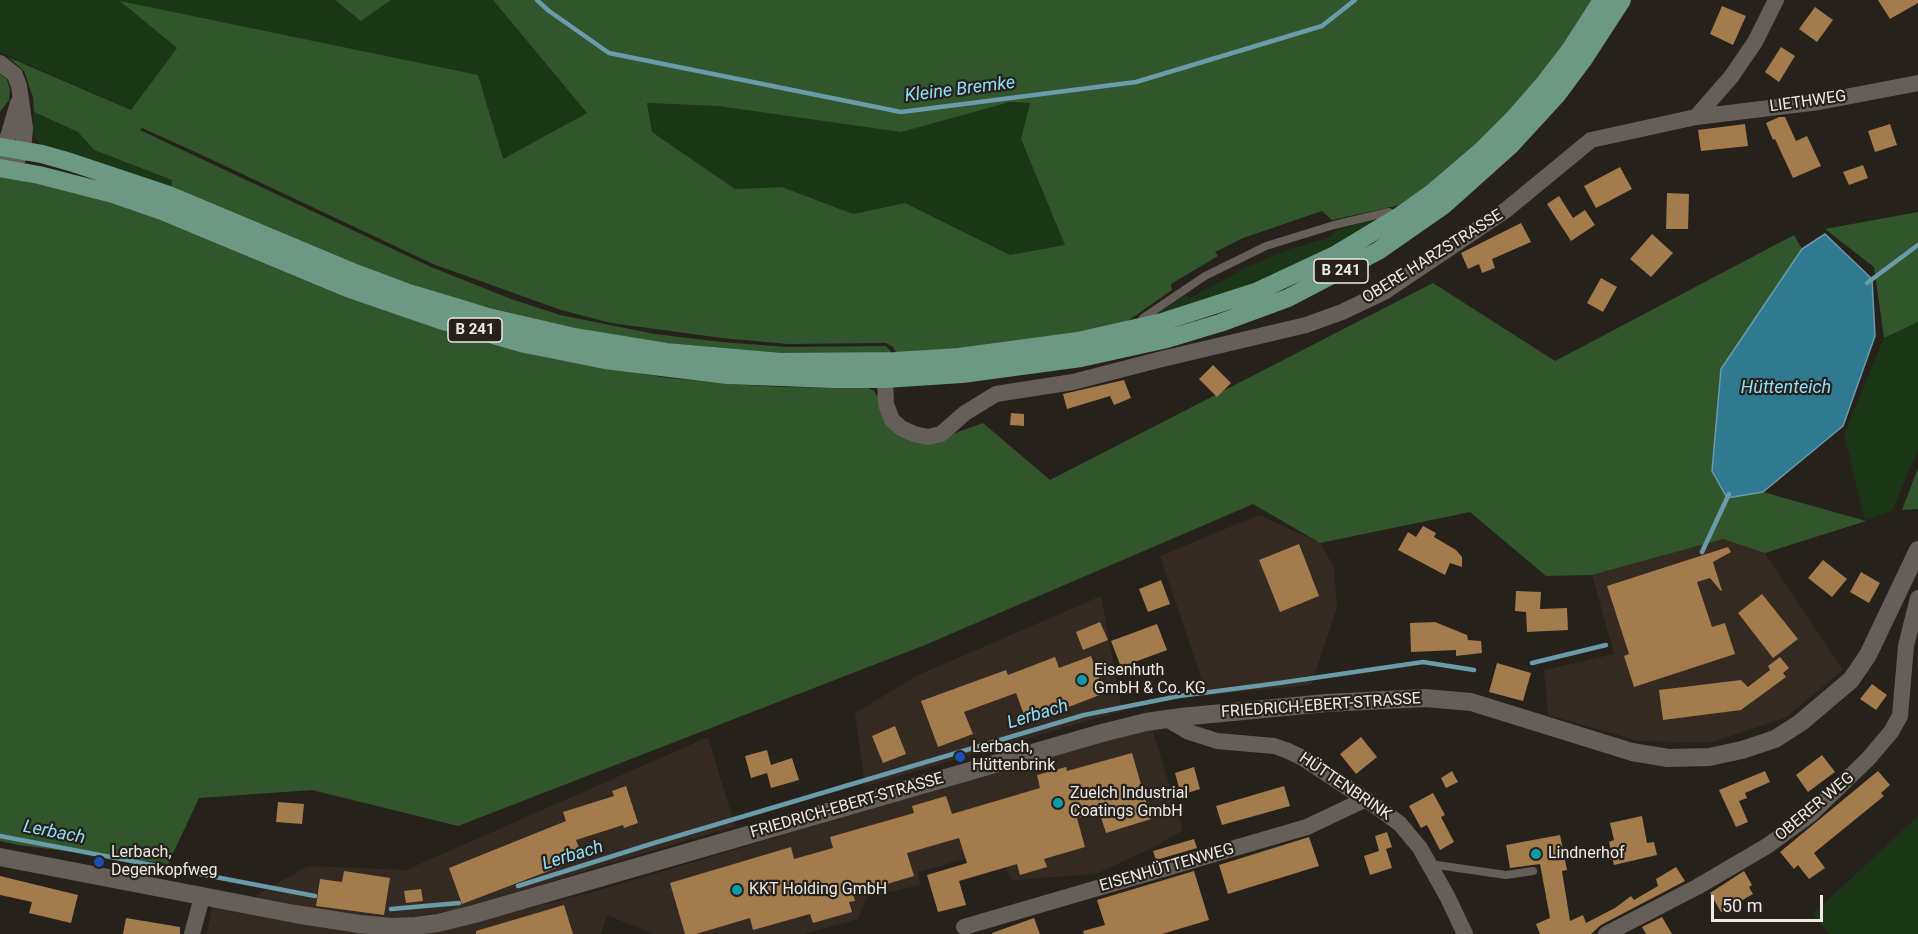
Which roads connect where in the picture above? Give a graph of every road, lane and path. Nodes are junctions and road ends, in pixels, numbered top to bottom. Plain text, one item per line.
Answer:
1 (1602, 0) edge
2 (1622, 0) edge
3 (1776, 0) edge
4 (0, 63) edge
5 (1918, 83) edge
6 (1696, 117) junction
7 (9, 148) edge
8 (6, 169) edge
9 (1398, 218) junction
10 (1135, 330) junction
11 (885, 379) junction
12 (1918, 550) edge
13 (1918, 598) edge
14 (1167, 719) junction
15 (1366, 799) junction
16 (0, 857) edge
17 (1430, 863) junction
18 (1533, 871) dead end
19 (202, 897) junction
20 (964, 927) dead end
21 (192, 934) edge
22 (1465, 934) edge
23 (1606, 934) edge

1 - 9 main road, B 241
2 - 11 main road, B 241
3 - 6 street
4 - 7 street
5 - 6 street, LIETHWEG
6 - 11 street, OBERE HARZSTRASSE
7 - 8 street
7 - 10 main road, B 241
8 - 11 main road, B 241
9 - 10 main road, B 241
9 - 10 lane
12 - 14 street, FRIEDRICH-EBERT-STRASSE
13 - 23 street, OBERER WEG
14 - 15 street, HÜTTENBRINK
14 - 19 street, FRIEDRICH-EBERT-STRASSE
15 - 17 street, HÜTTENBRINK
15 - 20 street, EISENHÜTTENWEG
16 - 19 street, FRIEDRICH-EBERT-STRASSE
17 - 18 lane
17 - 22 street, HÜTTENBRINK
19 - 21 street

